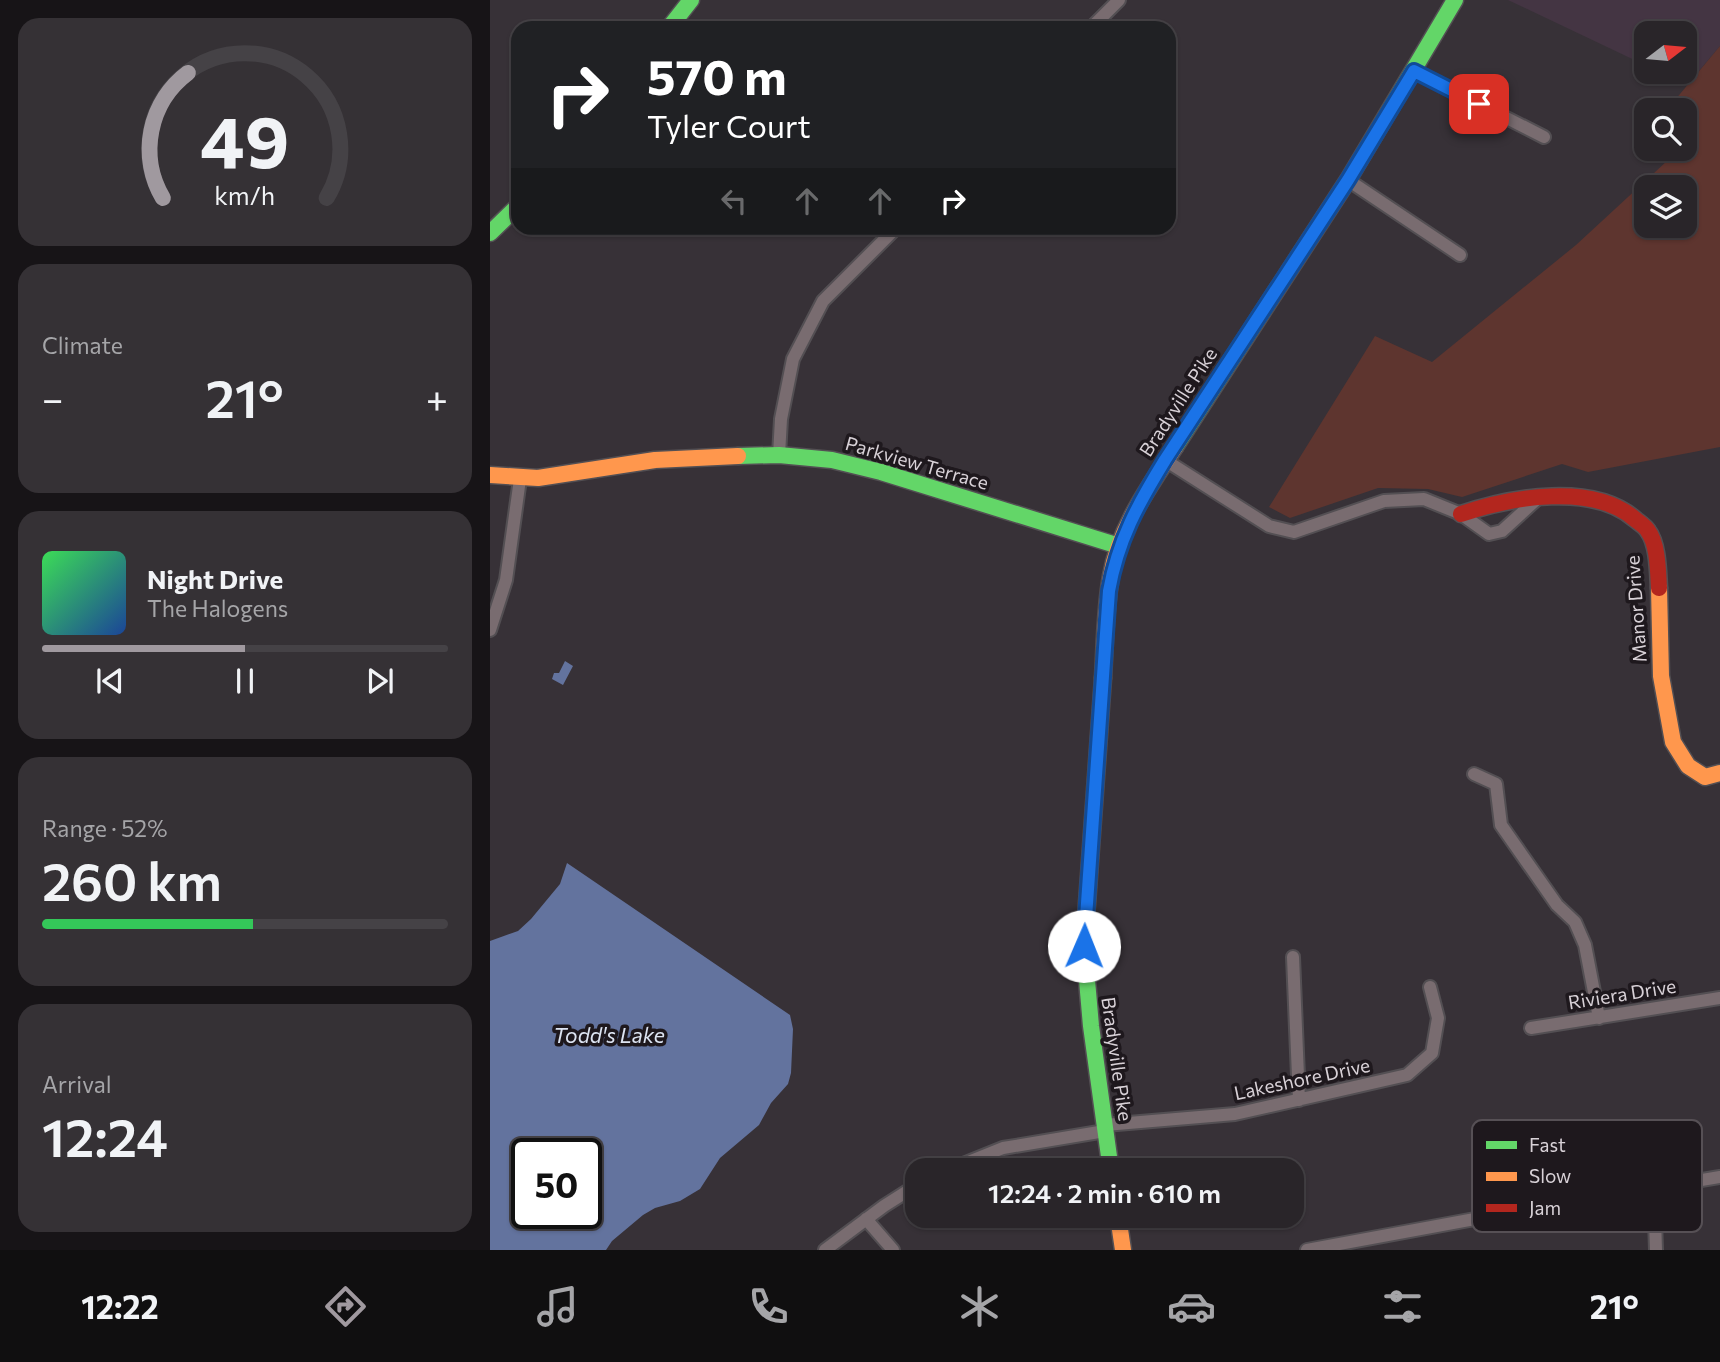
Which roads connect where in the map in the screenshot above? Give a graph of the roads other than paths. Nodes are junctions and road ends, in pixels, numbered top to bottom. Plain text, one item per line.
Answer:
1 (691, 0) edge
2 (1119, 0) edge
3 (1455, 0) edge
4 (674, 21) edge
5 (1098, 21) edge
6 (1414, 71) junction
7 (1544, 137) dead end
8 (1348, 180) junction
9 (511, 213) edge
10 (490, 233) edge
11 (889, 235) edge
12 (1460, 255) dead end
13 (779, 455) junction
14 (1165, 460) junction
15 (490, 475) edge
16 (520, 479) junction
17 (1537, 499) junction
18 (1461, 514) junction
19 (1119, 546) junction
20 (490, 630) edge
21 (1720, 773) edge
22 (1474, 774) dead end
23 (1293, 957) dead end
24 (1430, 987) dead end
25 (1720, 998) edge
26 (1599, 1018) junction
27 (1531, 1028) dead end
28 (1299, 1100) junction
29 (1105, 1128) junction
30 (976, 1158) edge
31 (1109, 1158) edge
32 (1720, 1177) edge
33 (1702, 1180) edge
34 (905, 1193) edge
35 (866, 1219) junction
36 (1472, 1223) edge
37 (1120, 1228) edge
38 (1655, 1232) edge
39 (1362, 1244) edge
40 (825, 1250) edge
41 (893, 1250) edge
42 (1123, 1250) edge
43 (1307, 1250) edge
44 (1656, 1250) edge

1 - 4 main road
2 - 5 street
3 - 6 main road, Bradyville Pike
6 - 7 street
6 - 8 main road, Bradyville Pike
8 - 12 street
8 - 14 main road, Bradyville Pike
9 - 10 main road
11 - 13 street
13 - 16 main road, Parkview Terrace
13 - 19 main road, Parkview Terrace
14 - 18 street
14 - 19 main road, Bradyville Pike
15 - 16 main road, Parkview Terrace
16 - 20 street
17 - 18 main road, Manor Drive
17 - 18 street
17 - 21 main road, Manor Drive
19 - 29 main road, Bradyville Pike
22 - 26 street
23 - 28 street
24 - 28 street, Lakeshore Drive
25 - 26 street, Riviera Drive
26 - 27 street, Riviera Drive
28 - 29 street, Lakeshore Drive
29 - 30 street, Lakeshore Drive
29 - 31 main road, Bradyville Pike
32 - 33 street
34 - 35 street
35 - 40 street
35 - 41 street
36 - 39 street
37 - 42 main road
38 - 44 street
39 - 43 street

